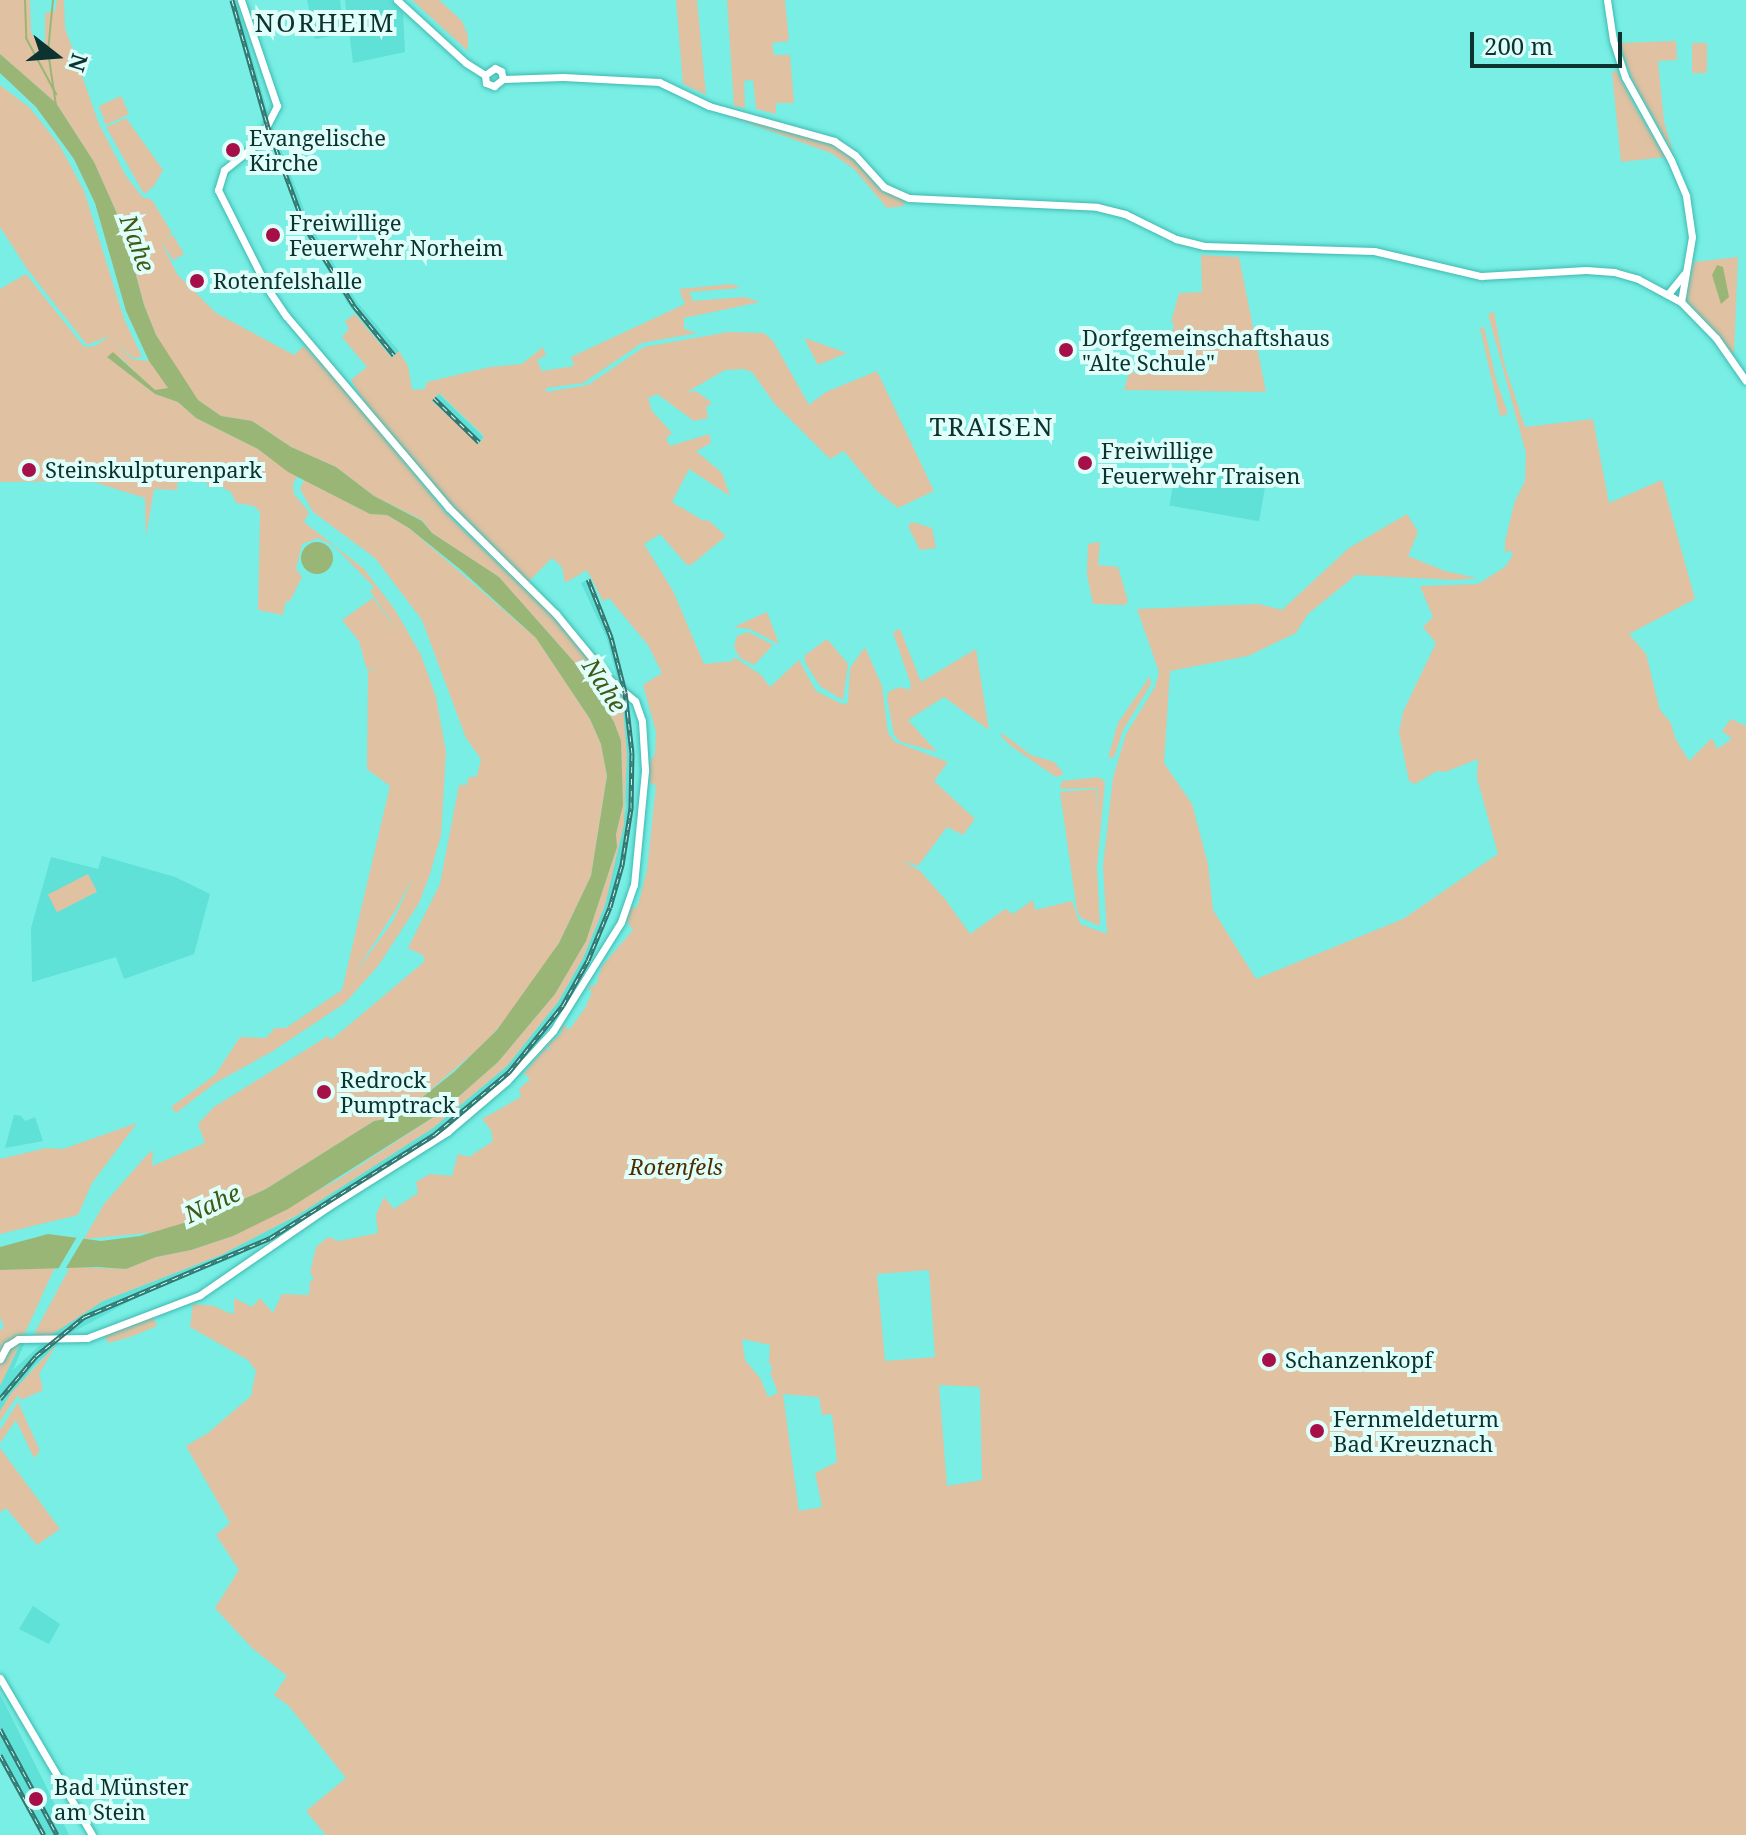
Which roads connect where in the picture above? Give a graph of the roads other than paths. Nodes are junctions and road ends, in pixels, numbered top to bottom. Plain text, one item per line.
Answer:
1 (241, 0) edge
2 (397, 0) edge
3 (1607, 0) edge
4 (485, 75) junction
5 (503, 79) junction
6 (1688, 263) junction
7 (1668, 294) junction
8 (1681, 302) junction
9 (1746, 381) edge
10 (0, 1359) edge
11 (0, 1678) edge
12 (92, 1835) edge

1 - 10 main road
2 - 4 main road
3 - 6 main road
4 - 5 main road
4 - 5 main road
5 - 7 main road
6 - 7 main road
6 - 8 main road
7 - 8 main road
8 - 9 main road
11 - 12 main road

